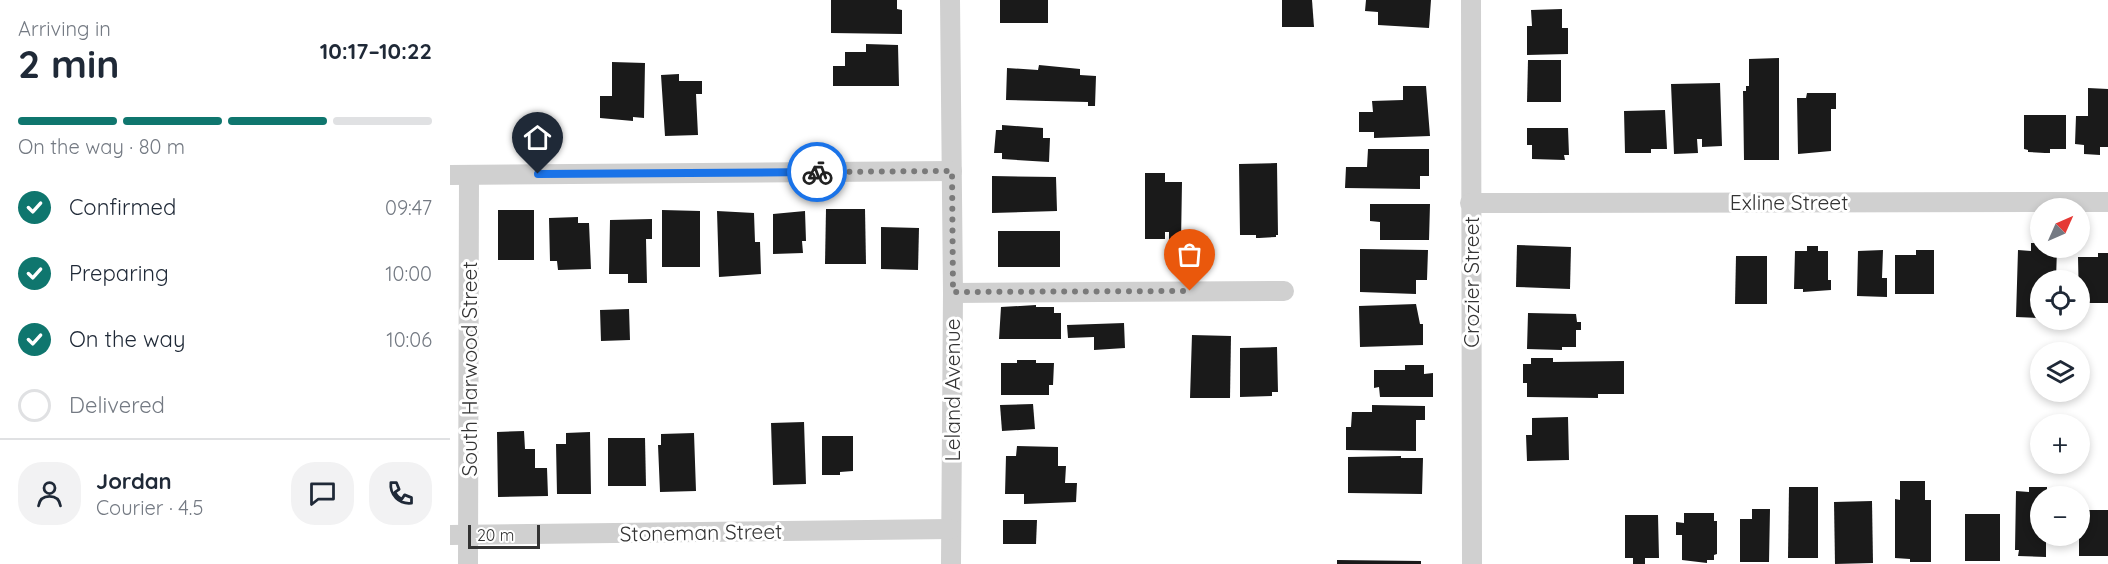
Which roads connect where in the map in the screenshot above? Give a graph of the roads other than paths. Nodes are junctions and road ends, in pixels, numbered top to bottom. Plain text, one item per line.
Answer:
1 (950, 0) edge
2 (1471, 0) edge
3 (952, 171) junction
4 (460, 175) edge
5 (2108, 202) edge
6 (1470, 203) junction
7 (1284, 291) dead end
8 (953, 292) junction
9 (951, 529) junction
10 (459, 535) edge
11 (468, 564) edge
12 (951, 564) edge
13 (1472, 564) edge

1 - 3 street, Leland Avenue
2 - 6 street, Crozier Street
3 - 4 street
3 - 8 street, Leland Avenue
4 - 10 street, South Harwood Street
5 - 6 street, Exline Street
6 - 13 street, Crozier Street
7 - 8 street
8 - 9 street, Leland Avenue
9 - 10 street, Stoneman Street
9 - 12 street, Leland Avenue
10 - 11 street, South Harwood Street

